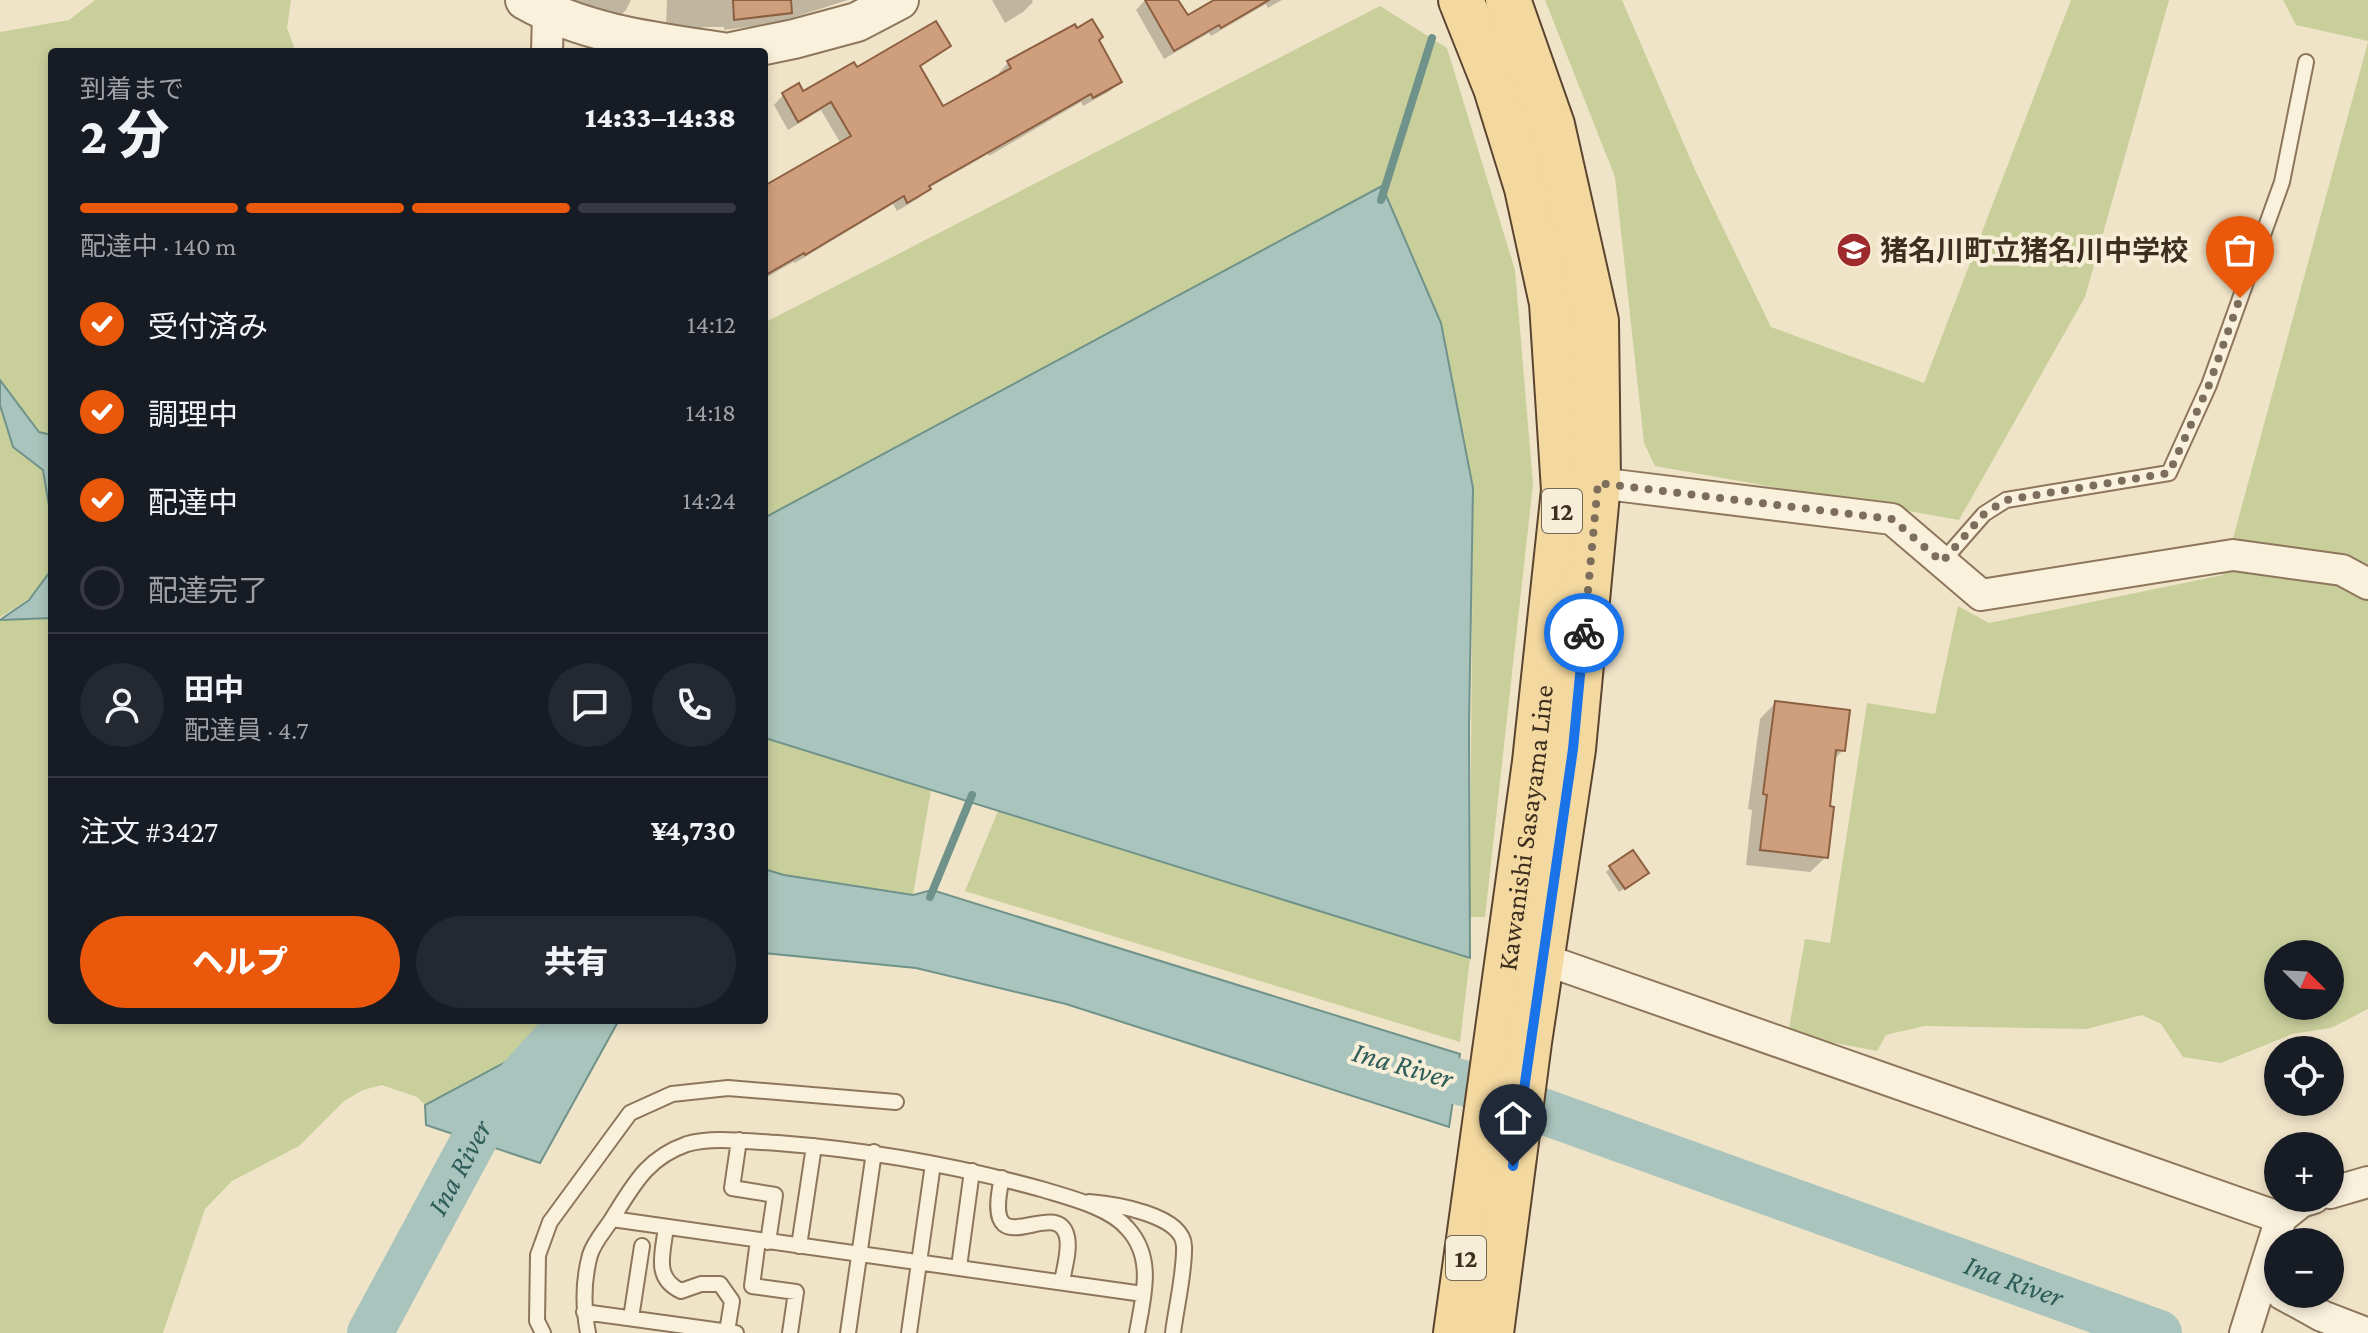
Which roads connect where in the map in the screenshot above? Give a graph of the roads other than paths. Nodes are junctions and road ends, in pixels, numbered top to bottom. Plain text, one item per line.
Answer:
1 (899, 0) edge
2 (1461, 0) edge
3 (1508, 0) edge
4 (537, 7) edge
5 (546, 48) edge
6 (696, 48) edge
7 (750, 48) edge
8 (2306, 62) dead end
9 (1598, 483) junction
10 (1942, 562) junction
11 (2368, 584) edge
12 (1543, 959) junction
13 (1513, 1037) junction
14 (896, 1102) dead end
15 (739, 1140) junction
16 (814, 1146) junction
17 (874, 1152) junction
18 (933, 1164) junction
19 (972, 1171) junction
20 (1002, 1178) junction
21 (2368, 1182) edge
22 (2344, 1189) edge
23 (1493, 1190) junction
24 (1085, 1201) junction
25 (2288, 1212) edge
26 (2281, 1218) junction
27 (612, 1219) junction
28 (666, 1227) junction
29 (2279, 1228) edge
30 (763, 1241) junction
31 (642, 1246) dead end
32 (799, 1246) junction
33 (859, 1254) junction
34 (919, 1261) junction
35 (959, 1267) junction
36 (1062, 1282) junction
37 (1143, 1294) junction
38 (2264, 1299) edge
39 (2306, 1308) edge
40 (584, 1312) junction
41 (631, 1318) junction
42 (732, 1332) edge
43 (543, 1333) edge
44 (588, 1333) edge
45 (790, 1333) edge
46 (848, 1333) edge
47 (909, 1333) edge
48 (1137, 1333) edge
49 (1173, 1333) edge
50 (1456, 1333) edge
51 (1491, 1333) edge
52 (2245, 1333) edge
53 (2366, 1333) edge

1 - 7 street
2 - 13 main road, Kawanishi Sasayama Line / 12
3 - 9 main road, Kawanishi Sasayama Line / 12
4 - 5 street
4 - 6 street
8 - 10 lane
9 - 10 street
9 - 12 main road, Kawanishi Sasayama Line / 12
10 - 11 street
12 - 13 main road, Kawanishi Sasayama Line / 12
12 - 26 street
13 - 23 main road, Kawanishi Sasayama Line / 12
14 - 43 lane
15 - 16 lane
15 - 27 lane
15 - 30 lane
16 - 17 lane
16 - 32 lane
17 - 18 lane
17 - 33 lane
18 - 19 lane
18 - 34 lane
19 - 20 lane
19 - 35 lane
20 - 24 lane
20 - 36 lane
21 - 22 street
23 - 50 main road, Kawanishi Sasayama Line / 12
23 - 51 main road, Kawanishi Sasayama Line / 12
24 - 37 lane
24 - 49 lane
25 - 26 street
26 - 29 street
27 - 28 lane
27 - 40 lane
28 - 30 lane
28 - 42 lane
30 - 32 lane
30 - 45 lane
31 - 41 lane
32 - 33 lane
33 - 34 lane
33 - 46 lane
34 - 35 lane
34 - 47 lane
35 - 36 lane
36 - 37 lane
37 - 48 lane
38 - 52 street
39 - 53 street
40 - 41 lane
40 - 44 lane
41 - 42 lane

